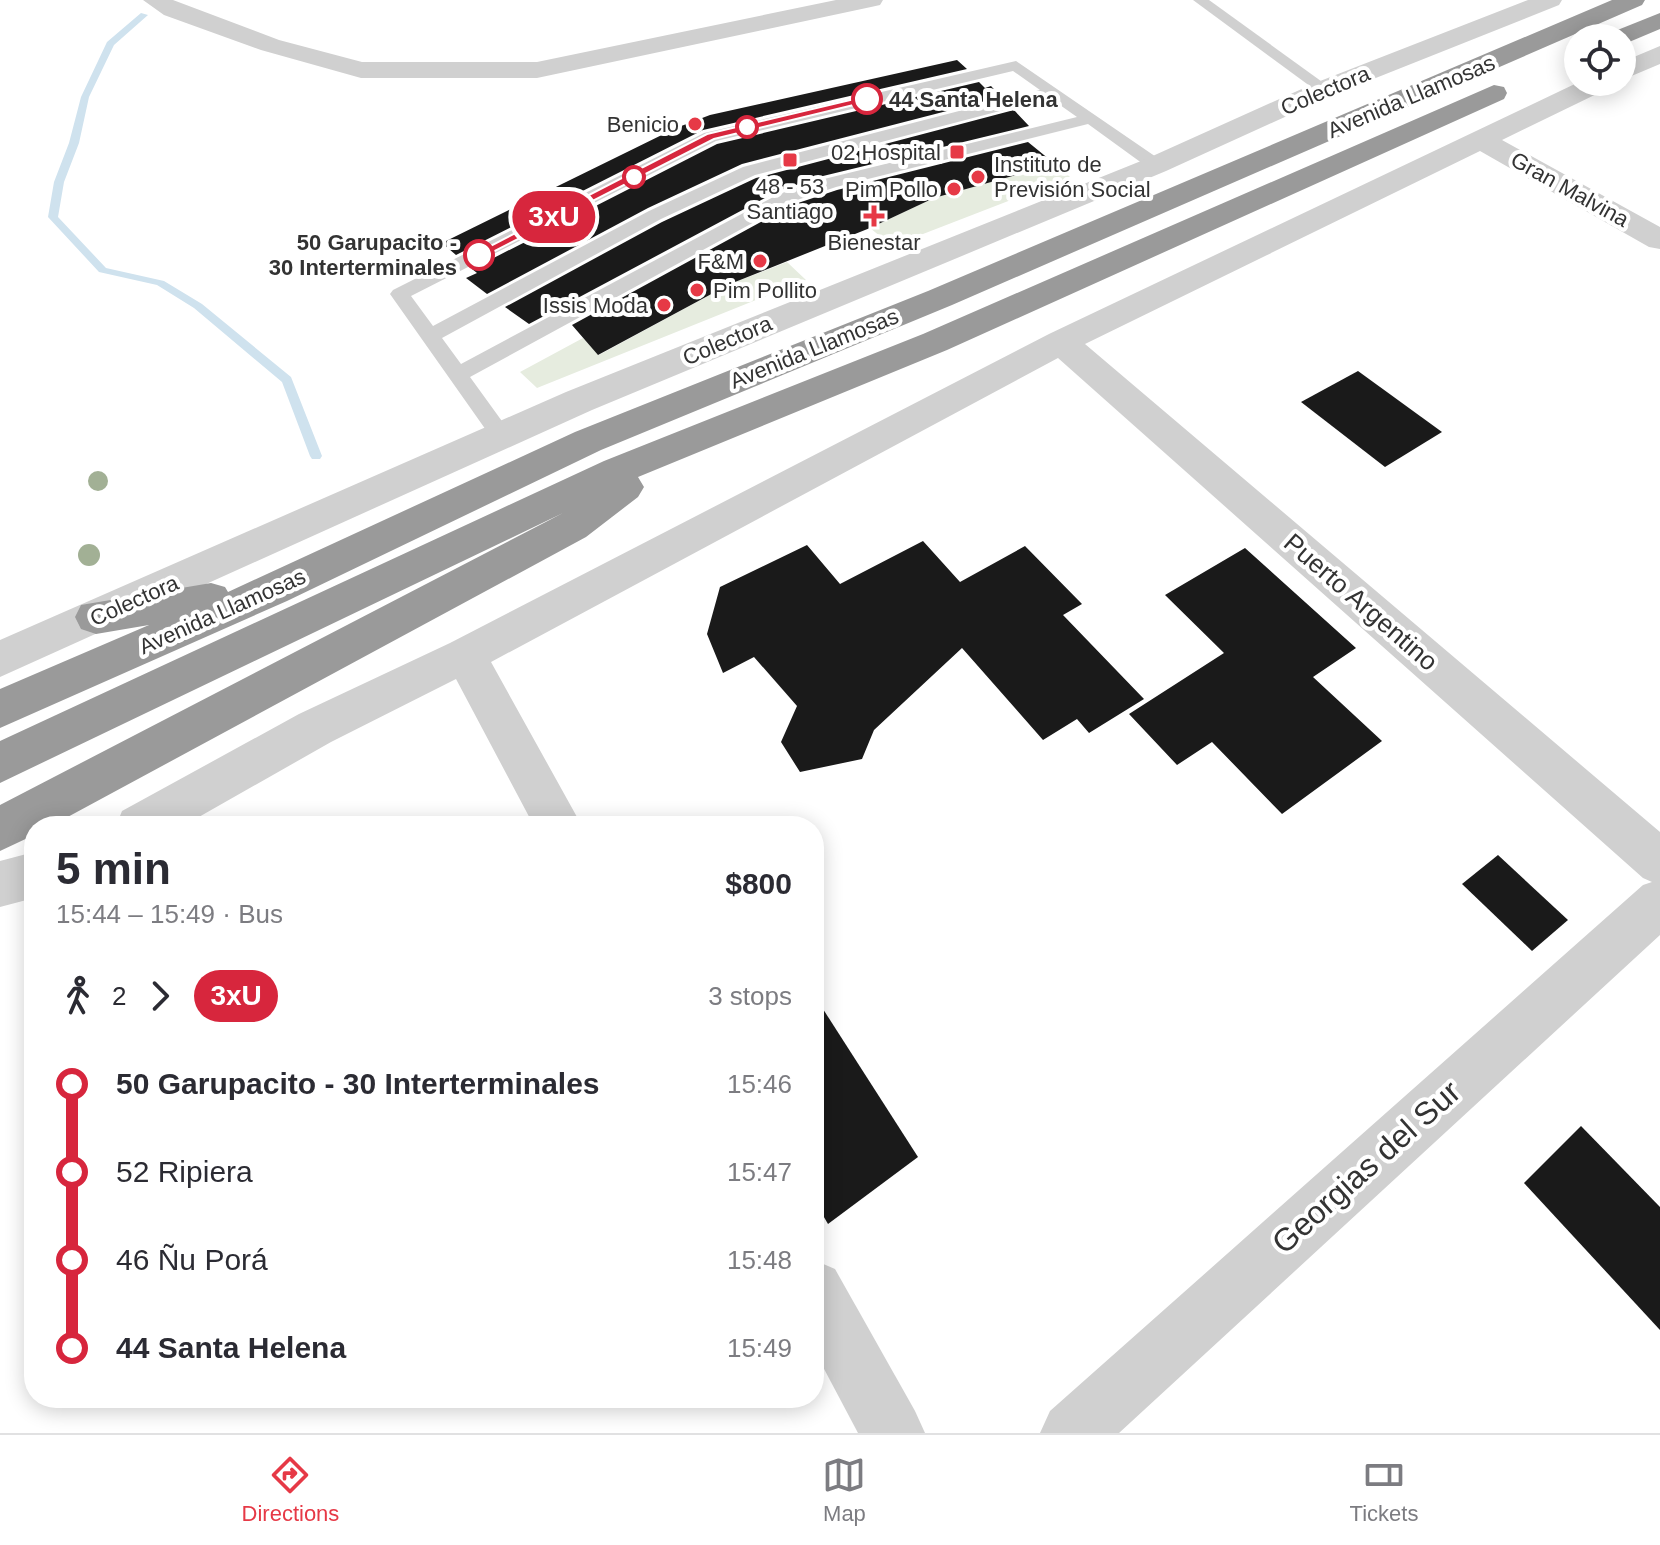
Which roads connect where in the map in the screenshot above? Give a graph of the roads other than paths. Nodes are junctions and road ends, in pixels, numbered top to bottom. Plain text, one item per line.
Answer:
1 (155, 0) edge
2 (871, 0) edge
3 (1200, 0) edge
4 (1550, 0) edge
5 (1633, 0) edge
6 (1660, 20) edge
7 (1636, 31) edge
8 (1660, 54) edge
9 (1564, 62) edge
10 (1636, 65) edge
11 (1324, 89) junction
12 (1053, 92) junction
13 (1571, 96) edge
14 (1089, 119) junction
15 (1480, 139) junction
16 (1156, 165) junction
17 (1660, 240) edge
18 (431, 336) junction
19 (1061, 342) junction
20 (459, 374) junction
21 (501, 435) junction
22 (681, 444) junction
23 (273, 590) junction
24 (96, 617) junction
25 (465, 655) junction
26 (0, 659) edge
27 (0, 709) edge
28 (0, 763) edge
29 (24, 816) edge
30 (25, 816) edge
31 (157, 816) edge
32 (554, 816) edge
33 (0, 829) edge
34 (1660, 862) edge
35 (24, 878) edge
36 (0, 884) edge
37 (1660, 902) edge
38 (824, 1308) edge
39 (893, 1433) edge
40 (1072, 1433) edge

1 - 2 street
3 - 11 lane
4 - 11 street, Colectora
5 - 23 highway, Avenida Llamosas
6 - 7 highway
8 - 10 street
9 - 22 highway, Avenida Llamosas
11 - 16 street, Colectora
12 - 14 lane
12 - 18 lane
12 - 18 lane
13 - 15 street
14 - 16 lane
14 - 20 lane
15 - 17 street, Gran Malvina
15 - 19 street
16 - 21 street, Colectora
18 - 20 lane
19 - 25 street
19 - 34 street, Puerto Argentino
20 - 21 lane
21 - 24 street, Colectora
22 - 28 highway, Avenida Llamosas
22 - 30 highway
23 - 24 highway
23 - 27 highway, Avenida Llamosas
24 - 26 street, Colectora
25 - 31 street
25 - 32 street
29 - 33 highway
35 - 36 street
37 - 40 street, Georgias del Sur
38 - 39 street

